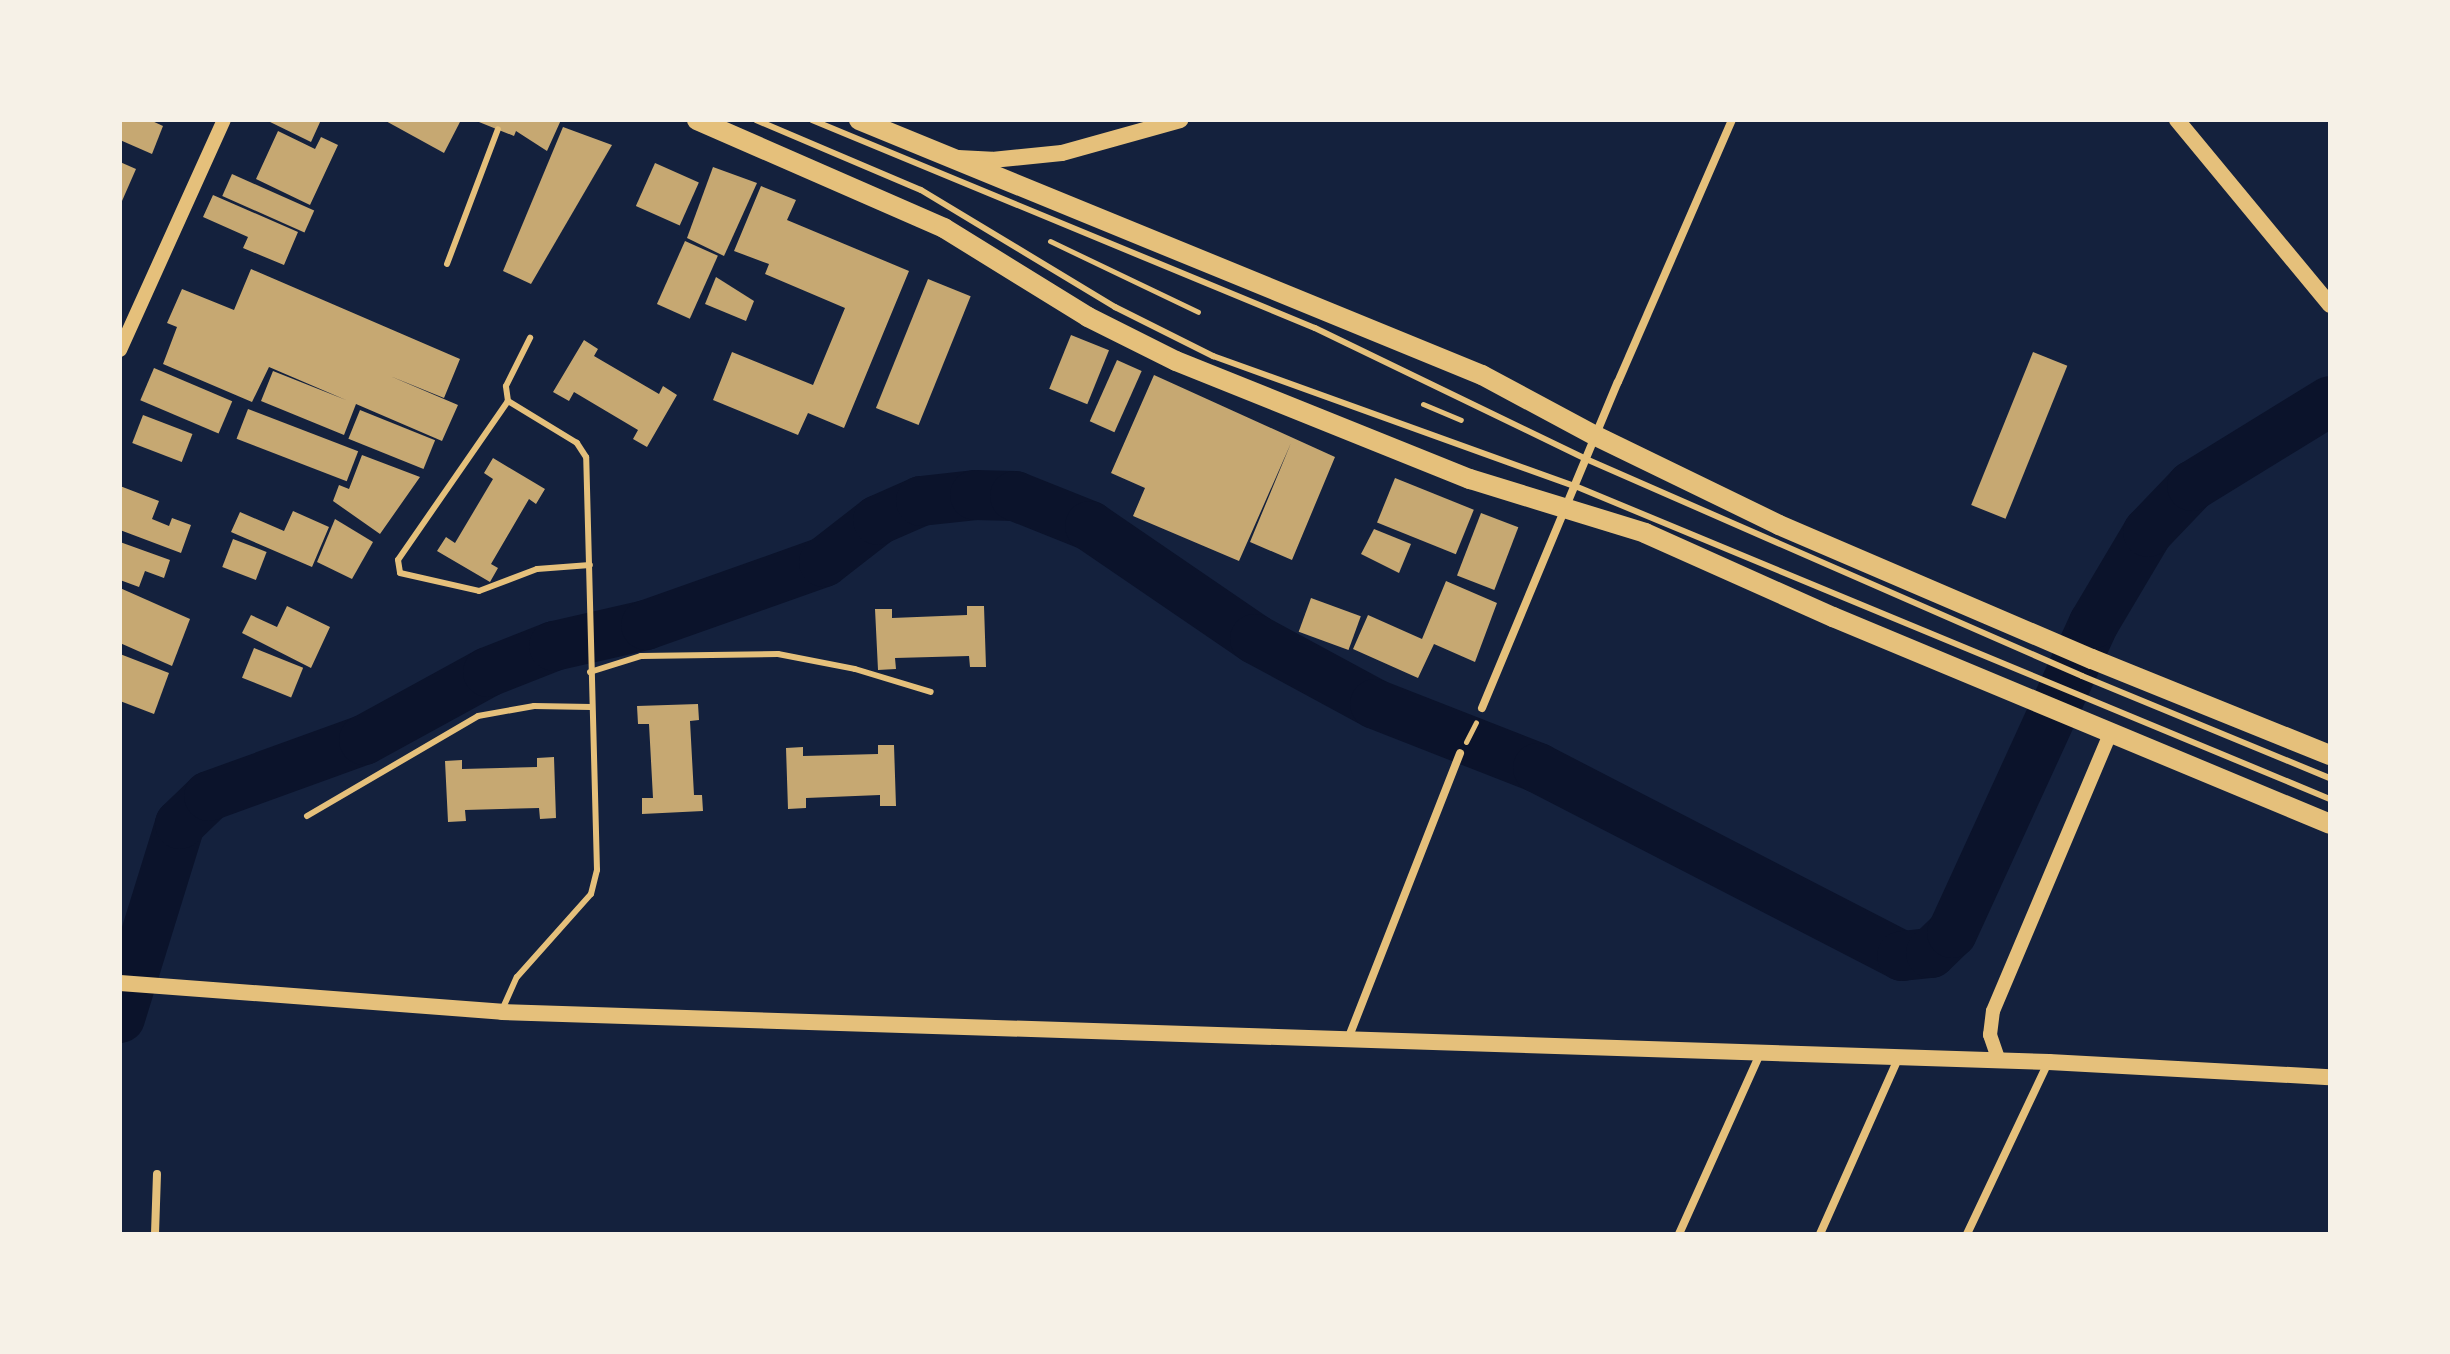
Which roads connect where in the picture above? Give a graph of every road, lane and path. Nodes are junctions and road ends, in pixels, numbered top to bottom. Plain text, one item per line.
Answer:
1 (224, 120) edge
2 (697, 120) edge
3 (756, 120) edge
4 (812, 120) edge
5 (859, 120) edge
6 (1180, 120) edge
7 (1732, 120) edge
8 (2177, 120) edge
9 (498, 129) dead end
10 (946, 157) junction
11 (1050, 241) dead end
12 (447, 264) dead end
13 (2330, 305) edge
14 (1198, 312) dead end
15 (530, 338) dead end
16 (120, 350) edge
17 (508, 401) junction
18 (1596, 436) junction
19 (1586, 459) junction
20 (1575, 486) junction
21 (1567, 507) junction
22 (590, 565) junction
23 (2062, 657) junction
24 (2087, 668) junction
25 (590, 672) junction
26 (931, 692) dead end
27 (591, 707) junction
28 (1482, 708) dead end
29 (1475, 724) dead end
30 (2110, 734) junction
31 (1462, 750) joint
32 (2330, 755) edge
33 (2330, 778) edge
34 (2330, 799) edge
35 (307, 816) dead end
36 (2330, 824) edge
37 (120, 983) edge
38 (502, 1012) junction
39 (1347, 1040) junction
40 (1760, 1054) junction
41 (1898, 1059) junction
42 (1999, 1061) junction
43 (2049, 1062) junction
44 (2330, 1077) edge
45 (157, 1174) dead end
46 (155, 1234) edge
47 (1679, 1234) edge
48 (1820, 1234) edge
49 (1967, 1234) edge

1 - 16 street
2 - 21 main road
3 - 20 lane
4 - 19 lane
5 - 10 main road
6 - 10 main road
7 - 18 street
8 - 13 main road
9 - 12 lane
10 - 18 main road
11 - 14 path
15 - 17 lane
17 - 22 lane
17 - 22 lane
18 - 19 street
18 - 23 main road
19 - 20 street
19 - 23 lane
20 - 21 street
20 - 34 lane
21 - 28 street
21 - 30 main road
22 - 25 lane
23 - 24 main road
24 - 32 main road
24 - 33 lane
25 - 26 lane
25 - 27 lane
27 - 35 lane
27 - 38 lane
29 - 31 path
30 - 36 main road
30 - 42 street
31 - 39 street
37 - 38 main road
38 - 39 main road
39 - 40 main road
40 - 41 main road
40 - 47 street
41 - 42 main road
41 - 48 street
42 - 43 main road
43 - 44 main road
43 - 49 street
45 - 46 street

